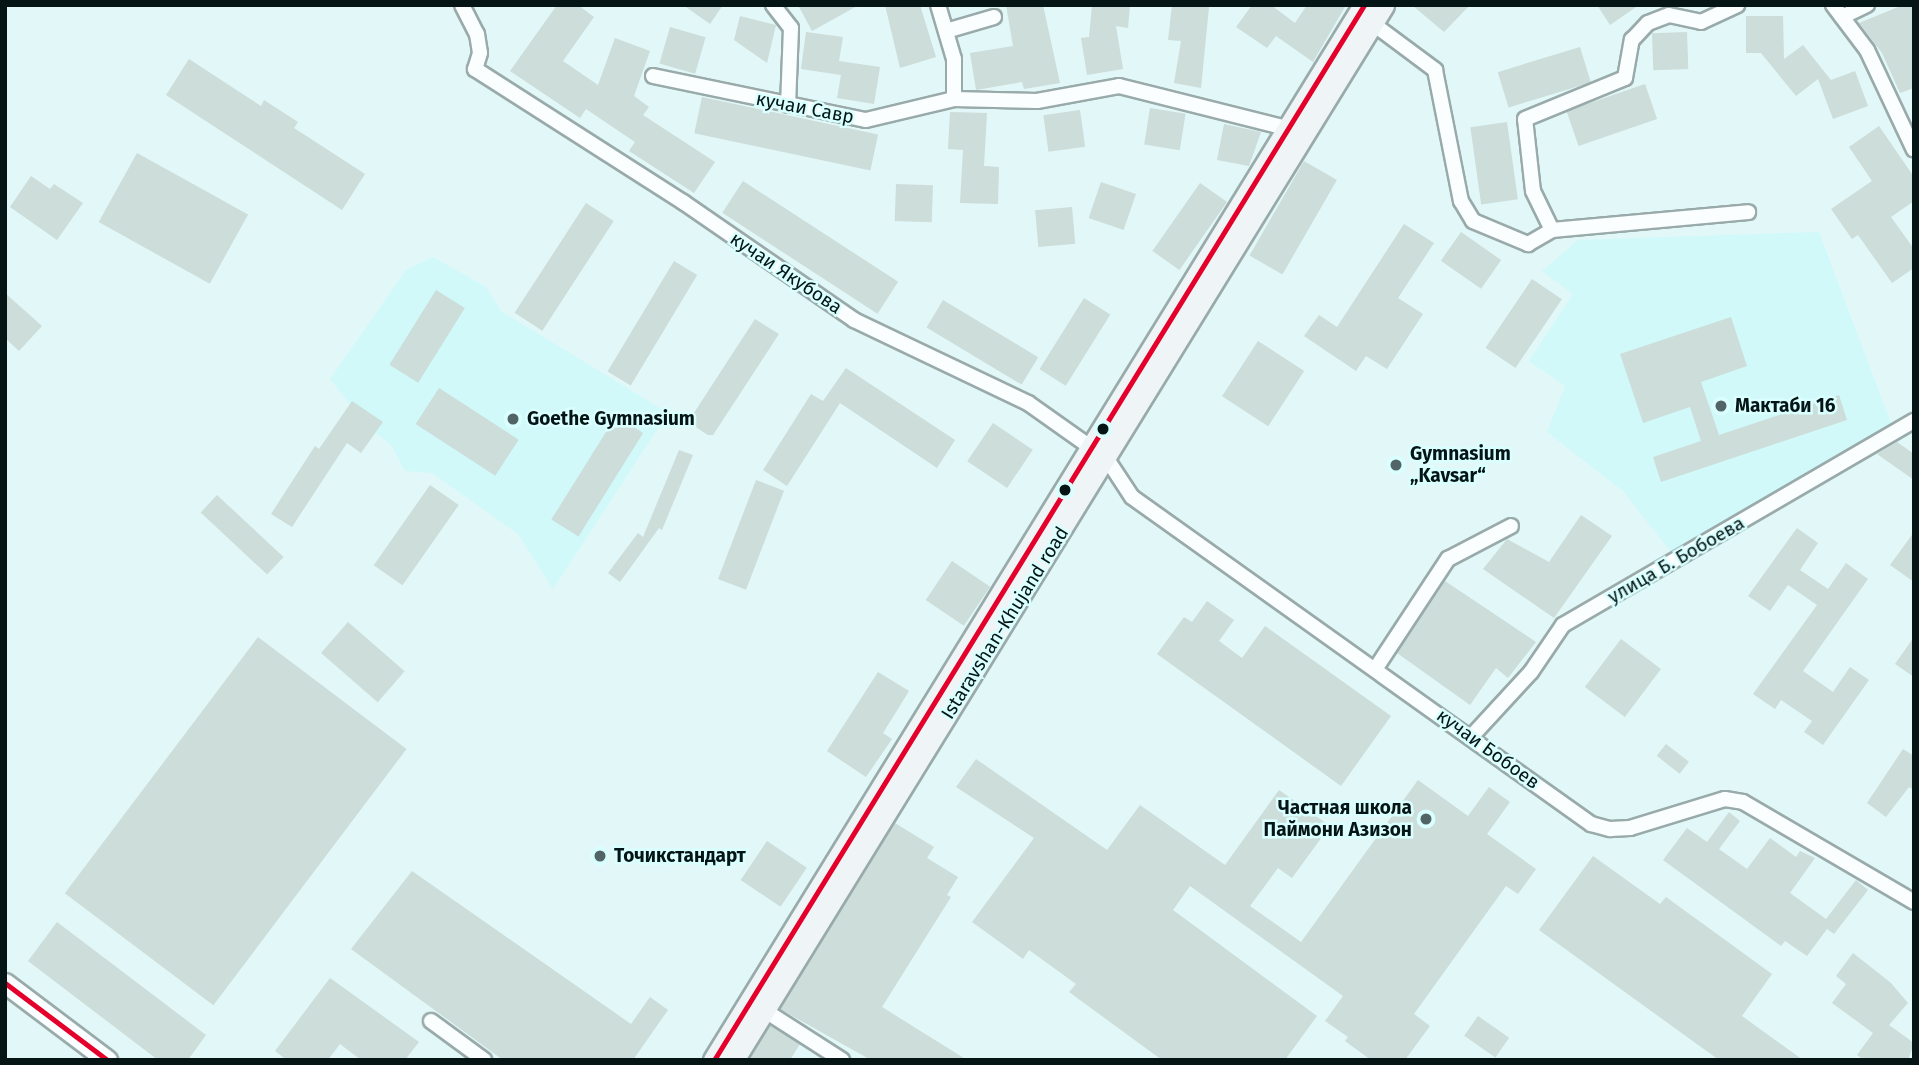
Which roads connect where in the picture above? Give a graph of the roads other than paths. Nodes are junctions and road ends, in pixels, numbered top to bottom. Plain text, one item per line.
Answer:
1 (463, 5) edge
2 (773, 5) edge
3 (938, 5) edge
4 (1737, 5) edge
5 (1867, 5) edge
6 (1667, 10) edge
7 (1373, 11) edge
8 (1837, 11) edge
9 (994, 18) dead end
10 (946, 31) junction
11 (653, 76) dead end
12 (954, 100) junction
13 (788, 105) junction
14 (1286, 128) junction
15 (1914, 150) edge
16 (1748, 212) dead end
17 (1552, 230) junction
18 (1914, 421) edge
19 (1100, 454) junction
20 (1511, 526) dead end
21 (1376, 668) junction
22 (1471, 737) junction
23 (1914, 902) edge
24 (5, 983) edge
25 (764, 1010) junction
26 (431, 1021) dead end
27 (107, 1060) edge
28 (484, 1060) edge
29 (713, 1060) edge
30 (733, 1060) edge
31 (842, 1060) edge

1 - 19 street, кучаи Якубова
2 - 13 street
3 - 10 street
4 - 6 street
5 - 8 street
6 - 17 street
7 - 14 main road
7 - 17 street
7 - 19 main road, Istaravshan-Khujand road
8 - 15 street
9 - 10 street
10 - 12 street
11 - 13 street, кучаи Савр
12 - 13 street, кучаи Савр
12 - 14 street, кучаи Савр
14 - 19 main road
16 - 17 street
18 - 22 street, улица Б. Бобоева
19 - 21 street, кучаи Бобоев
19 - 25 main road, Istaravshan-Khujand road
19 - 29 main road
20 - 21 street
21 - 22 street, кучаи Бобоев
22 - 23 street, кучаи Бобоев
24 - 27 main road
25 - 30 main road, Istaravshan-Khujand road
25 - 31 street
26 - 28 street

